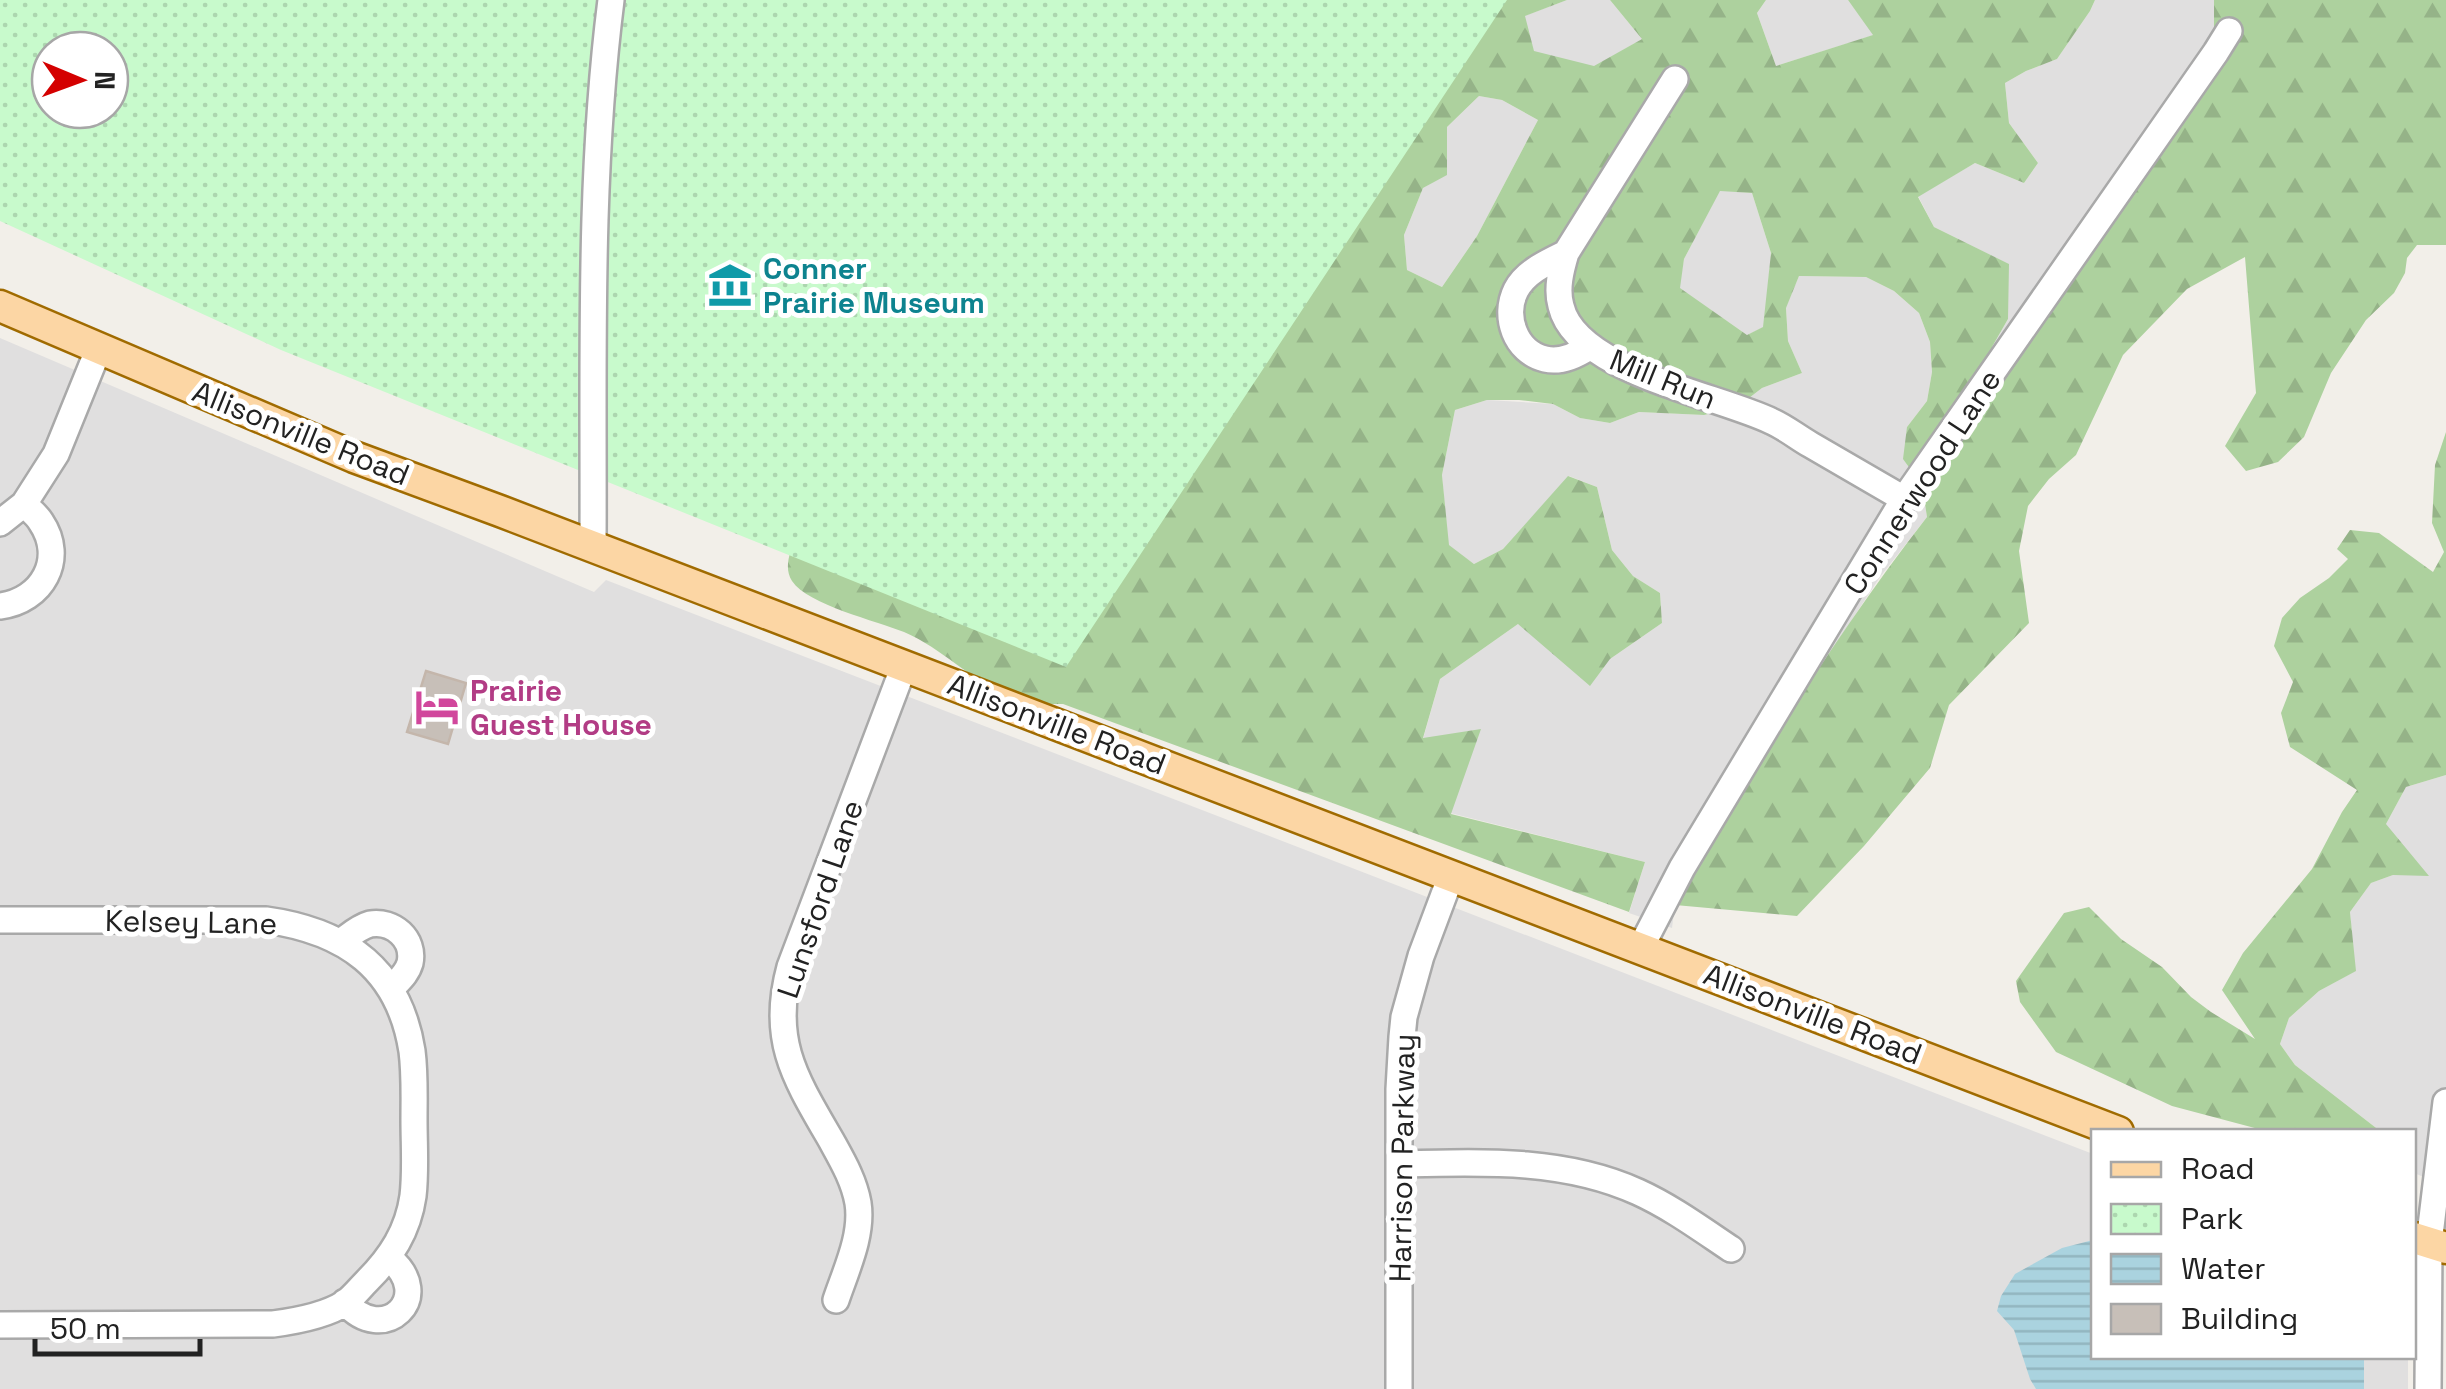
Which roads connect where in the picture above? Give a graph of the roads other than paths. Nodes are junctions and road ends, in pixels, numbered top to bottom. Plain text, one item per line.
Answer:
1 (611, 0) edge
2 (2229, 31) dead end
3 (1675, 79) dead end
4 (1566, 253) junction
5 (0, 306) edge
6 (1590, 347) junction
7 (99, 348) junction
8 (1904, 499) junction
9 (24, 504) junction
10 (0, 523) edge
11 (593, 547) junction
12 (0, 606) edge
13 (904, 666) junction
14 (1452, 876) junction
15 (0, 920) edge
16 (342, 941) junction
17 (1640, 949) junction
18 (391, 989) junction
19 (2446, 1102) edge
20 (2110, 1129) edge
21 (1400, 1164) junction
22 (2429, 1243) edge
23 (1731, 1250) dead end
24 (389, 1258) junction
25 (836, 1300) dead end
26 (345, 1302) junction
27 (0, 1325) edge
28 (1399, 1389) edge
29 (2428, 1389) edge

1 - 11 street
2 - 8 street, Connerwood Lane
3 - 4 street, Mill Run
4 - 6 street, Mill Run
4 - 6 street
5 - 7 main road, Allisonville Road
6 - 8 street, Mill Run
7 - 9 street
7 - 11 main road, Allisonville Road
8 - 17 street, Connerwood Lane
9 - 10 street
9 - 12 street
11 - 13 main road, Allisonville Road
13 - 14 main road, Allisonville Road
13 - 25 street, Lunsford Lane
14 - 17 main road, Allisonville Road
14 - 21 street, Harrison Parkway
15 - 16 street, Kelsey Lane
16 - 18 street, Kelsey Lane
16 - 18 street
17 - 20 main road, Allisonville Road
18 - 24 street, Kelsey Lane
19 - 22 street
21 - 23 street
21 - 28 street, Harrison Parkway
22 - 29 street
24 - 26 street, Kelsey Lane
24 - 26 street
26 - 27 street, Kelsey Lane

